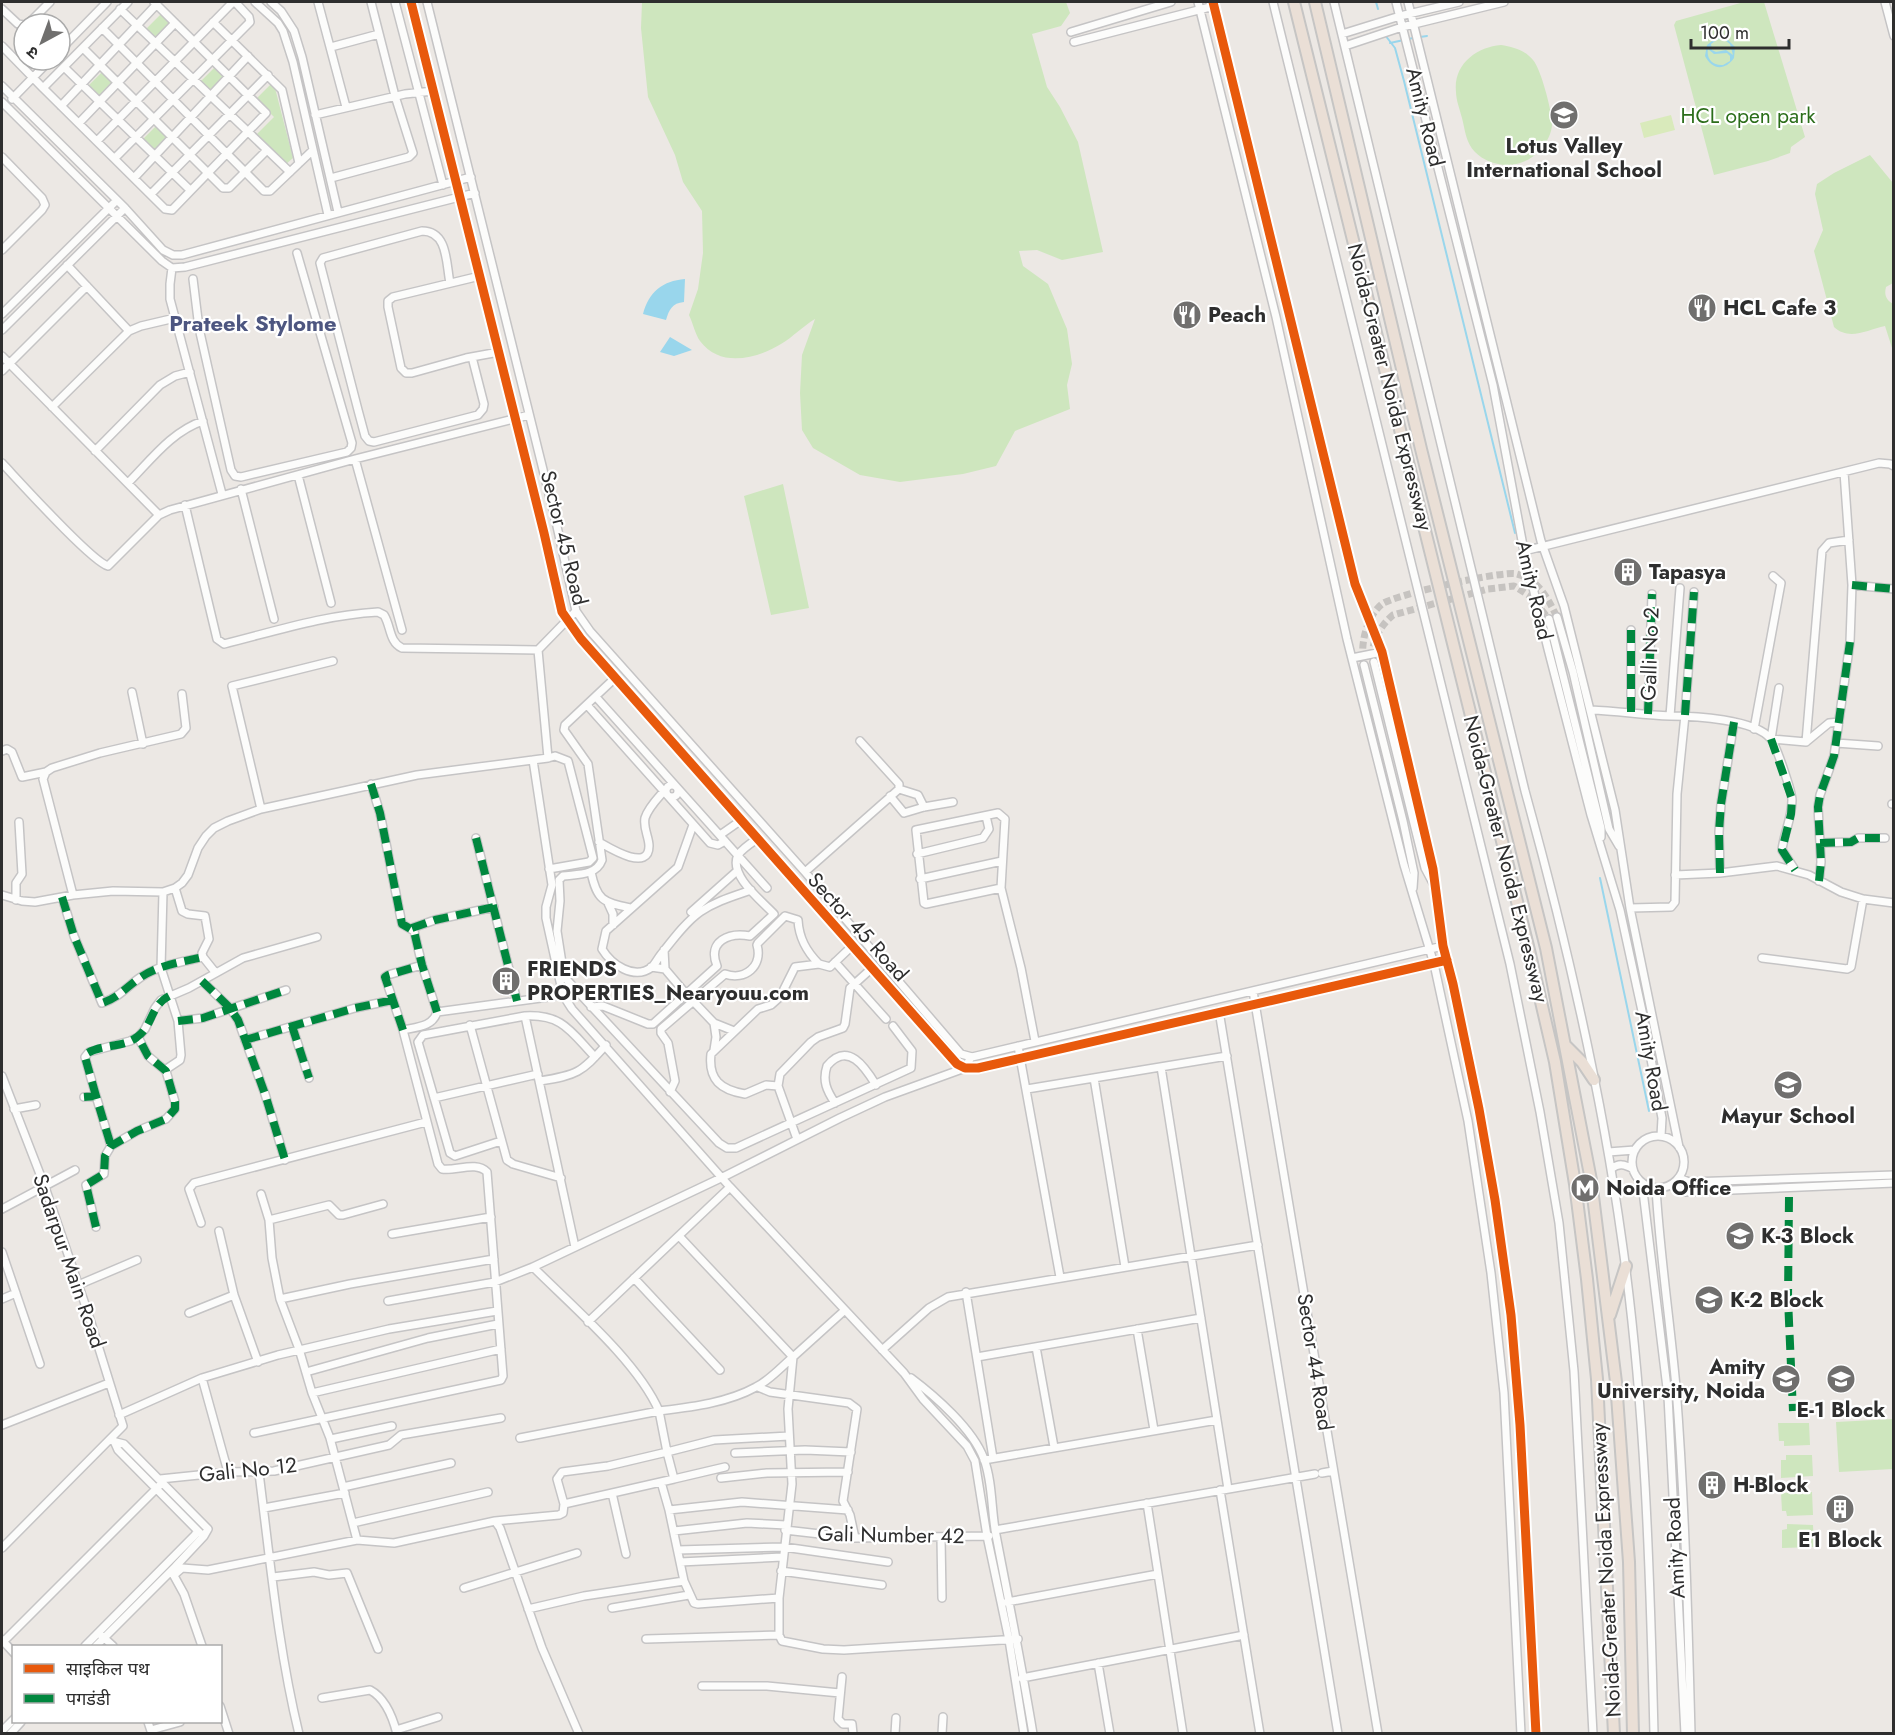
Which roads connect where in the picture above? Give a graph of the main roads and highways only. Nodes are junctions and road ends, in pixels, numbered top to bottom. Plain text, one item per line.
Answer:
1 (1294, 2) edge
2 (1315, 2) edge
3 (1565, 1044) junction
4 (1594, 1080) road end
5 (1626, 1266) road end
6 (1609, 1318) junction
7 (1614, 1734) edge
8 (1633, 1734) edge

1 - 7 highway, Noida-Greater Noida Expressway
2 - 3 highway, Noida-Greater Noida Expressway
3 - 4 highway
3 - 6 highway, Noida-Greater Noida Expressway
5 - 6 highway
6 - 8 highway, Noida-Greater Noida Expressway

